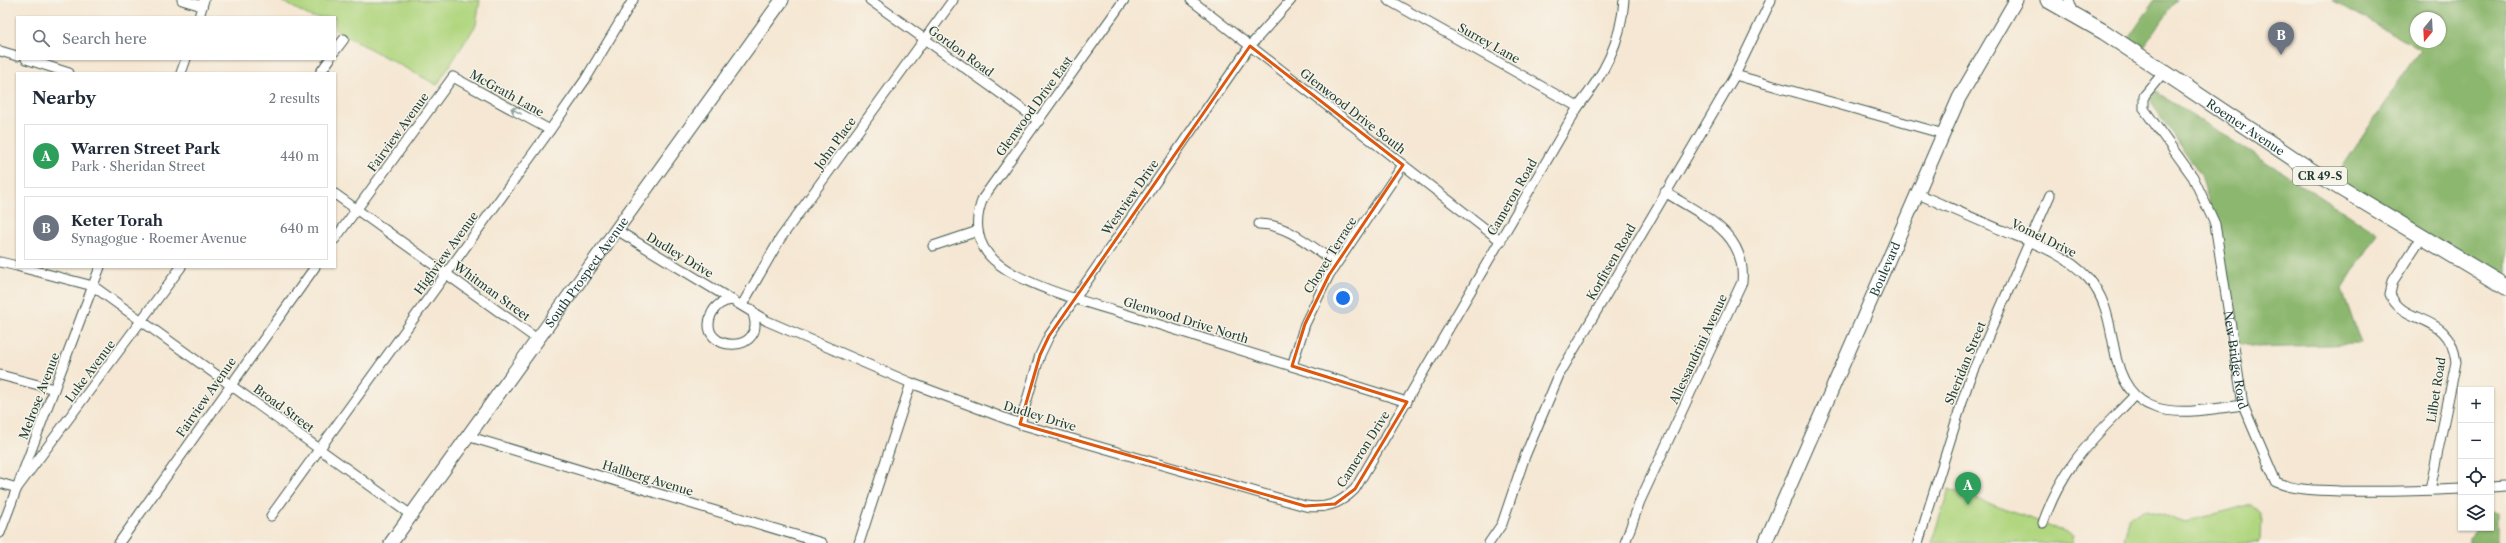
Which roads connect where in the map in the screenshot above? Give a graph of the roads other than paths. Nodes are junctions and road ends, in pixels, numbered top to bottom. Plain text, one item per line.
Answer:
1 (182, 0) edge
2 (633, 0) edge
3 (782, 0) edge
4 (870, 0) edge
5 (953, 0) edge
6 (1124, 0) edge
7 (1191, 0) edge
8 (1291, 0) edge
9 (1388, 0) edge
10 (1624, 0) edge
11 (1771, 0) edge
12 (2016, 0) edge
13 (2048, 0) edge
14 (2069, 0) edge
15 (203, 3) edge
16 (199, 16) edge
17 (2075, 16) junction
18 (925, 39) junction
19 (344, 40) dead end
20 (1250, 46) junction
21 (336, 50) edge
22 (0, 51) edge
23 (16, 56) edge
24 (29, 60) edge
25 (186, 60) edge
26 (329, 60) edge
27 (66, 72) edge
28 (181, 72) edge
29 (321, 72) edge
30 (2163, 73) junction
31 (1735, 76) junction
32 (452, 77) joint
33 (1578, 107) junction
34 (1039, 121) junction
35 (550, 130) junction
36 (1944, 134) junction
37 (1403, 165) junction
38 (1665, 192) junction
39 (1918, 194) junction
40 (336, 195) edge
41 (2050, 195) dead end
42 (357, 209) junction
43 (1259, 224) dead end
44 (615, 229) junction
45 (978, 231) junction
46 (336, 238) edge
47 (2421, 238) junction
48 (1501, 241) junction
49 (2029, 242) junction
50 (933, 246) dead end
51 (2451, 256) junction
52 (0, 262) edge
53 (1336, 263) junction
54 (16, 266) edge
55 (22, 268) edge
56 (100, 268) edge
57 (180, 268) edge
58 (314, 268) edge
59 (446, 273) junction
60 (93, 286) junction
61 (2506, 287) edge
62 (2506, 296) edge
63 (1074, 298) junction
64 (732, 300) junction
65 (746, 307) junction
66 (142, 321) junction
67 (537, 338) junction
68 (1292, 366) junction
69 (0, 375) edge
70 (911, 383) junction
71 (230, 384) junction
72 (54, 389) junction
73 (2134, 396) junction
74 (1407, 402) junction
75 (2243, 405) junction
76 (1020, 424) junction
77 (468, 436) junction
78 (320, 449) junction
79 (0, 483) edge
80 (2506, 486) edge
81 (2494, 487) edge
82 (17, 488) junction
83 (2458, 488) edge
84 (2430, 490) junction
85 (1335, 504) joint
86 (411, 515) junction
87 (271, 516) dead end
88 (2043, 523) dead end
89 (0, 533) edge
90 (119, 543) edge
91 (391, 543) edge
92 (822, 543) edge
93 (860, 543) edge
94 (1489, 543) edge
95 (1624, 543) edge
96 (1765, 543) edge
97 (1918, 543) edge

1 - 15 street
2 - 35 street, Highview Avenue
3 - 44 street, South Prospect Avenue
4 - 18 street, Gordon Road
5 - 18 street, John Place
6 - 34 street, Glenwood Drive East
7 - 20 street, Glenwood Drive South
8 - 20 street, Westview Drive
9 - 33 street, Surrey Lane
10 - 33 street, Cameron Road
11 - 31 street, Korfitsen Road
12 - 36 street, Boulevard
13 - 17 main road
14 - 17 street
15 - 16 street
17 - 30 main road, Roemer Avenue
18 - 34 street, Gordon Road
18 - 65 street, John Place
19 - 21 street
20 - 37 street, Glenwood Drive South
20 - 63 street, Westview Drive
22 - 23 street
24 - 27 street
25 - 28 street
26 - 29 street
30 - 47 main road, Roemer Avenue / CR 49-S
30 - 75 street, New Bridge Road
31 - 36 street
31 - 38 street, Korfitsen Road
35 -> 32 street, McGrath Lane
32 - 42 street, Fairview Avenue
33 - 48 street, Cameron Road
34 - 45 street, Glenwood Drive East
35 - 59 street, Highview Avenue
36 - 39 street, Boulevard
37 - 48 street, Glenwood Drive South
37 - 53 street, Chovet Terrace
38 - 94 street, Korfitsen Road
38 - 95 street, Allessandrini Avenue
39 - 49 street, Vomel Drive
39 - 96 street, Boulevard
40 - 42 street, Whitman Street
41 - 49 street, Sheridan Street
42 - 46 street, Fairview Avenue
42 - 59 street, Whitman Street
43 - 53 street
44 - 64 street, Dudley Drive
44 - 67 street, South Prospect Avenue
45 - 50 street
45 - 63 street, Glenwood Drive North
47 - 51 main road, Roemer Avenue / CR 49-S
47 - 84 street, Lilbet Road
48 - 74 street, Cameron Road
49 - 73 street, Vomel Drive
49 - 97 street, Sheridan Street
51 - 61 main road, Roemer Avenue / CR 49-S
51 - 62 main road, Roemer Avenue / CR 49-S
52 - 54 street
53 - 68 street, Chovet Terrace
55 - 60 street
56 - 60 street, Melrose Avenue
57 - 66 street, Luke Avenue
58 - 71 street, Fairview Avenue
59 - 67 street, Whitman Street
59 - 78 street, Highview Avenue
60 - 66 street, Broad Street
60 - 72 street, Melrose Avenue
63 - 68 street, Glenwood Drive North
63 - 76 street, Westview Drive
64 - 65 street, Dudley Drive
64 - 65 street
65 - 70 street, Dudley Drive
66 - 71 street, Broad Street
66 - 82 street, Luke Avenue
67 - 77 street, South Prospect Avenue
68 - 74 street, Glenwood Drive North
69 - 72 street
70 - 76 street, Dudley Drive
70 - 93 street
71 - 78 street, Broad Street
71 - 90 street, Fairview Avenue
72 - 82 street, Melrose Avenue
73 - 75 street, Vomel Drive
73 - 88 street
74 - 85 street, Cameron Drive
75 - 84 street, New Bridge Road
76 - 85 street, Dudley Drive
77 - 86 street, South Prospect Avenue
77 - 92 street, Hallberg Avenue
78 - 86 street, Broad Street
78 - 87 street, Highview Avenue
79 - 82 street
80 - 81 street
82 - 89 street, Melrose Avenue
83 - 84 street, New Bridge Road
86 - 91 street, South Prospect Avenue

